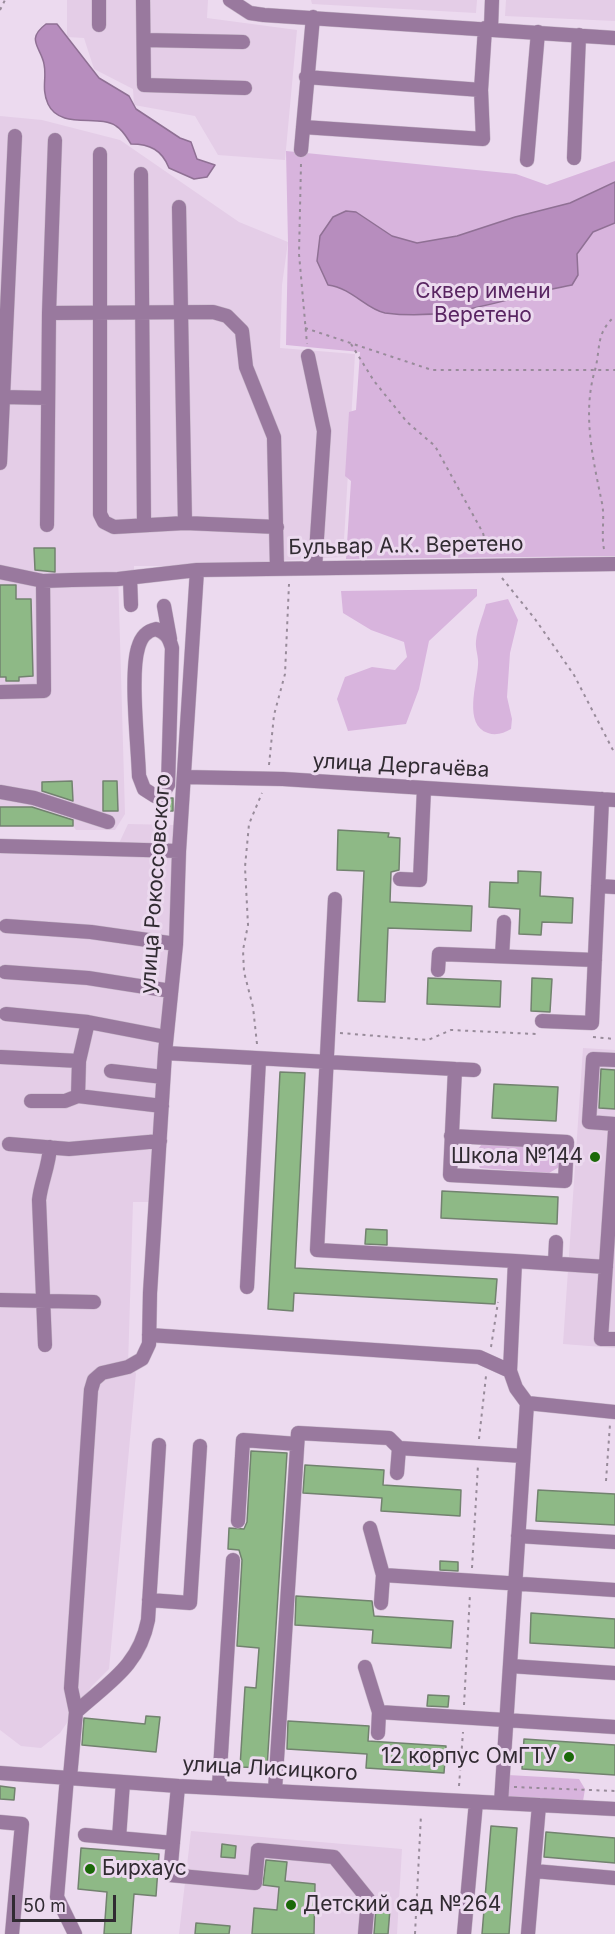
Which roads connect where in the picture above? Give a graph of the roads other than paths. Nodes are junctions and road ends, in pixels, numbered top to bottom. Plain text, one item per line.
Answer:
1 (99, 0) edge
2 (143, 0) edge
3 (492, 0) edge
4 (234, 3) edge
5 (314, 17) junction
6 (99, 25) dead end
7 (488, 28) junction
8 (538, 32) junction
9 (579, 35) junction
10 (615, 38) edge
11 (144, 40) junction
12 (243, 42) dead end
13 (306, 77) junction
14 (245, 88) dead end
15 (481, 90) junction
16 (303, 127) junction
17 (15, 136) dead end
18 (55, 140) dead end
19 (302, 150) road end
20 (100, 154) dead end
21 (574, 158) dead end
22 (527, 160) dead end
23 (141, 174) dead end
24 (179, 207) dead end
25 (49, 313) junction
26 (100, 313) junction
27 (142, 313) junction
28 (181, 313) junction
29 (308, 356) road end
30 (3, 397) junction
31 (48, 399) junction
32 (0, 463) edge
33 (185, 523) junction
34 (47, 525) dead end
35 (144, 525) junction
36 (277, 527) junction
37 (611, 564) edge
38 (283, 568) junction
39 (315, 568) junction
40 (197, 570) junction
41 (0, 572) edge
42 (130, 578) junction
43 (43, 581) junction
44 (131, 605) dead end
45 (164, 606) dead end
46 (170, 639) junction
47 (0, 692) edge
48 (184, 782) junction
49 (168, 785) junction
50 (424, 788) junction
51 (0, 792) edge
52 (608, 799) edge
53 (108, 822) dead end
54 (0, 846) edge
55 (179, 850) junction
56 (399, 879) dead end
57 (598, 886) junction
58 (615, 887) edge
59 (335, 899) dead end
60 (504, 922) dead end
61 (6, 926) dead end
62 (176, 944) junction
63 (502, 956) junction
64 (595, 960) junction
65 (438, 970) dead end
66 (4, 972) dead end
67 (171, 991) junction
68 (6, 1014) dead end
69 (88, 1022) junction
70 (543, 1028) road end
71 (166, 1037) junction
72 (165, 1053) junction
73 (1, 1057) edge
74 (259, 1059) junction
75 (615, 1060) edge
76 (79, 1061) junction
77 (327, 1062) junction
78 (455, 1069) junction
79 (474, 1070) dead end
80 (111, 1071) dead end
81 (163, 1077) junction
82 (78, 1096) junction
83 (31, 1101) dead end
84 (162, 1106) junction
85 (615, 1124) edge
86 (615, 1131) edge
87 (452, 1136) junction
88 (160, 1141) junction
89 (9, 1144) dead end
90 (50, 1148) junction
91 (613, 1206) edge
92 (556, 1242) dead end
93 (515, 1261) junction
94 (555, 1263) junction
95 (606, 1267) junction
96 (247, 1287) dead end
97 (0, 1300) edge
98 (42, 1300) junction
99 (94, 1302) dead end
100 (149, 1335) junction
101 (615, 1339) edge
102 (45, 1345) dead end
103 (510, 1371) junction
104 (527, 1403) junction
105 (613, 1411) edge
106 (297, 1443) junction
107 (159, 1445) dead end
108 (200, 1446) dead end
109 (399, 1448) junction
110 (524, 1456) junction
111 (397, 1473) dead end
112 (238, 1521) dead end
113 (370, 1528) dead end
114 (518, 1536) junction
115 (615, 1542) edge
116 (233, 1560) dead end
117 (383, 1575) junction
118 (515, 1584) junction
119 (615, 1590) edge
120 (149, 1600) junction
121 (381, 1603) dead end
122 (510, 1666) junction
123 (365, 1667) dead end
124 (615, 1673) edge
125 (76, 1712) junction
126 (379, 1712) junction
127 (507, 1720) junction
128 (615, 1727) edge
129 (378, 1733) dead end
130 (0, 1773) edge
131 (69, 1777) junction
132 (123, 1782) junction
133 (178, 1786) junction
134 (219, 1786) junction
135 (275, 1790) junction
136 (476, 1802) junction
137 (501, 1803) junction
138 (540, 1806) junction
139 (615, 1809) edge
140 (0, 1822) edge
141 (85, 1835) dead end
142 (119, 1838) junction
143 (173, 1843) junction
144 (534, 1870) junction
145 (615, 1878) edge
146 (12, 1934) edge
147 (75, 1934) edge
148 (365, 1934) edge
149 (464, 1934) edge
150 (528, 1934) edge

1 - 6 street
2 - 11 street
3 - 7 street
4 - 5 street
5 - 7 street
5 - 13 street
7 - 8 street
7 - 15 street
8 - 9 street
8 - 22 street
9 - 10 street
9 - 21 street
11 - 12 street
11 - 14 street
13 - 15 street
13 - 16 street
15 - 16 street
16 - 19 street
17 - 30 street
18 - 25 street
20 - 26 street
23 - 27 street
24 - 28 street
25 - 26 street
25 - 31 street
26 - 27 street
26 - 35 street
27 - 28 street
27 - 35 street
28 - 33 street
28 - 36 street
29 - 39 street
30 - 31 street
30 - 32 street
31 - 34 street
33 - 35 street
33 - 36 street
36 - 38 street
37 - 39 street, Бульвар А.К. Веретено
38 - 39 street, Бульвар А.К. Веретено
38 - 40 street, Бульвар А.К. Веретено
40 - 42 street, Бульвар А.К. Веретено
40 - 48 street, улица Рокоссовского
41 - 43 street, Бульвар А.К. Веретено
42 - 43 street, Бульвар А.К. Веретено
42 - 44 street
43 - 47 street
45 - 46 street
46 - 49 street
46 - 49 street, улица Дергачёва
48 - 49 street, улица Дергачёва
48 - 50 street, улица Дергачёва
48 - 55 street, улица Рокоссовского
50 - 52 street, улица Дергачёва
50 - 56 street
51 - 53 street
52 - 57 street
54 - 55 street
55 - 62 street, улица Рокоссовского
57 - 58 street
57 - 64 street
59 - 77 street
60 - 63 street
61 - 62 street
62 - 67 street, улица Рокоссовского
63 - 64 street
63 - 65 street
64 - 70 street
66 - 67 street
67 - 71 street, улица Рокоссовского
68 - 69 street
69 - 71 street
69 - 76 street
71 - 72 street, улица Рокоссовского
72 - 74 street
72 - 81 street, улица Рокоссовского
73 - 76 street
74 - 77 street
74 - 96 street
75 - 85 street
76 - 82 street
77 - 78 street
77 - 93 street
78 - 79 street
78 - 87 street
80 - 81 street
81 - 84 street, улица Рокоссовского
82 - 83 street
82 - 84 street
84 - 88 street, улица Рокоссовского
86 - 91 street
87 - 87 street
88 - 90 street
88 - 100 street, улица Рокоссовского
89 - 90 street
90 - 98 street
91 - 95 street
92 - 94 street
93 - 94 street
93 - 103 street
94 - 95 street
95 - 101 street
97 - 98 street
98 - 99 street
98 - 102 street
100 - 103 street
100 - 125 street, улица Рокоссовского
103 - 104 street
104 - 105 street
104 - 110 street
106 - 109 street
106 - 112 street
106 - 135 street
107 - 120 street
108 - 120 street
109 - 110 street
109 - 111 street
110 - 114 street
113 - 117 street
114 - 115 street
114 - 118 street
116 - 134 street
117 - 118 street
117 - 121 street
118 - 119 street
118 - 122 street
120 - 125 street
122 - 124 street
122 - 127 street
123 - 126 street
125 - 131 street
126 - 127 street
126 - 129 street
127 - 128 street
127 - 137 street
130 - 131 street, улица Лисицкого
131 - 132 street, улица Лисицкого
131 - 147 street
132 - 133 street, улица Лисицкого
132 - 142 street
133 - 134 street, улица Лисицкого
133 - 143 street
134 - 135 street, улица Лисицкого
135 - 136 street, улица Лисицкого
136 - 137 street, улица Лисицкого
136 - 149 street
137 - 138 street, улица Лисицкого
138 - 139 street, улица Лисицкого
138 - 144 street
140 - 146 street
141 - 142 street
142 - 143 street
143 - 148 street
144 - 145 street
144 - 150 street

